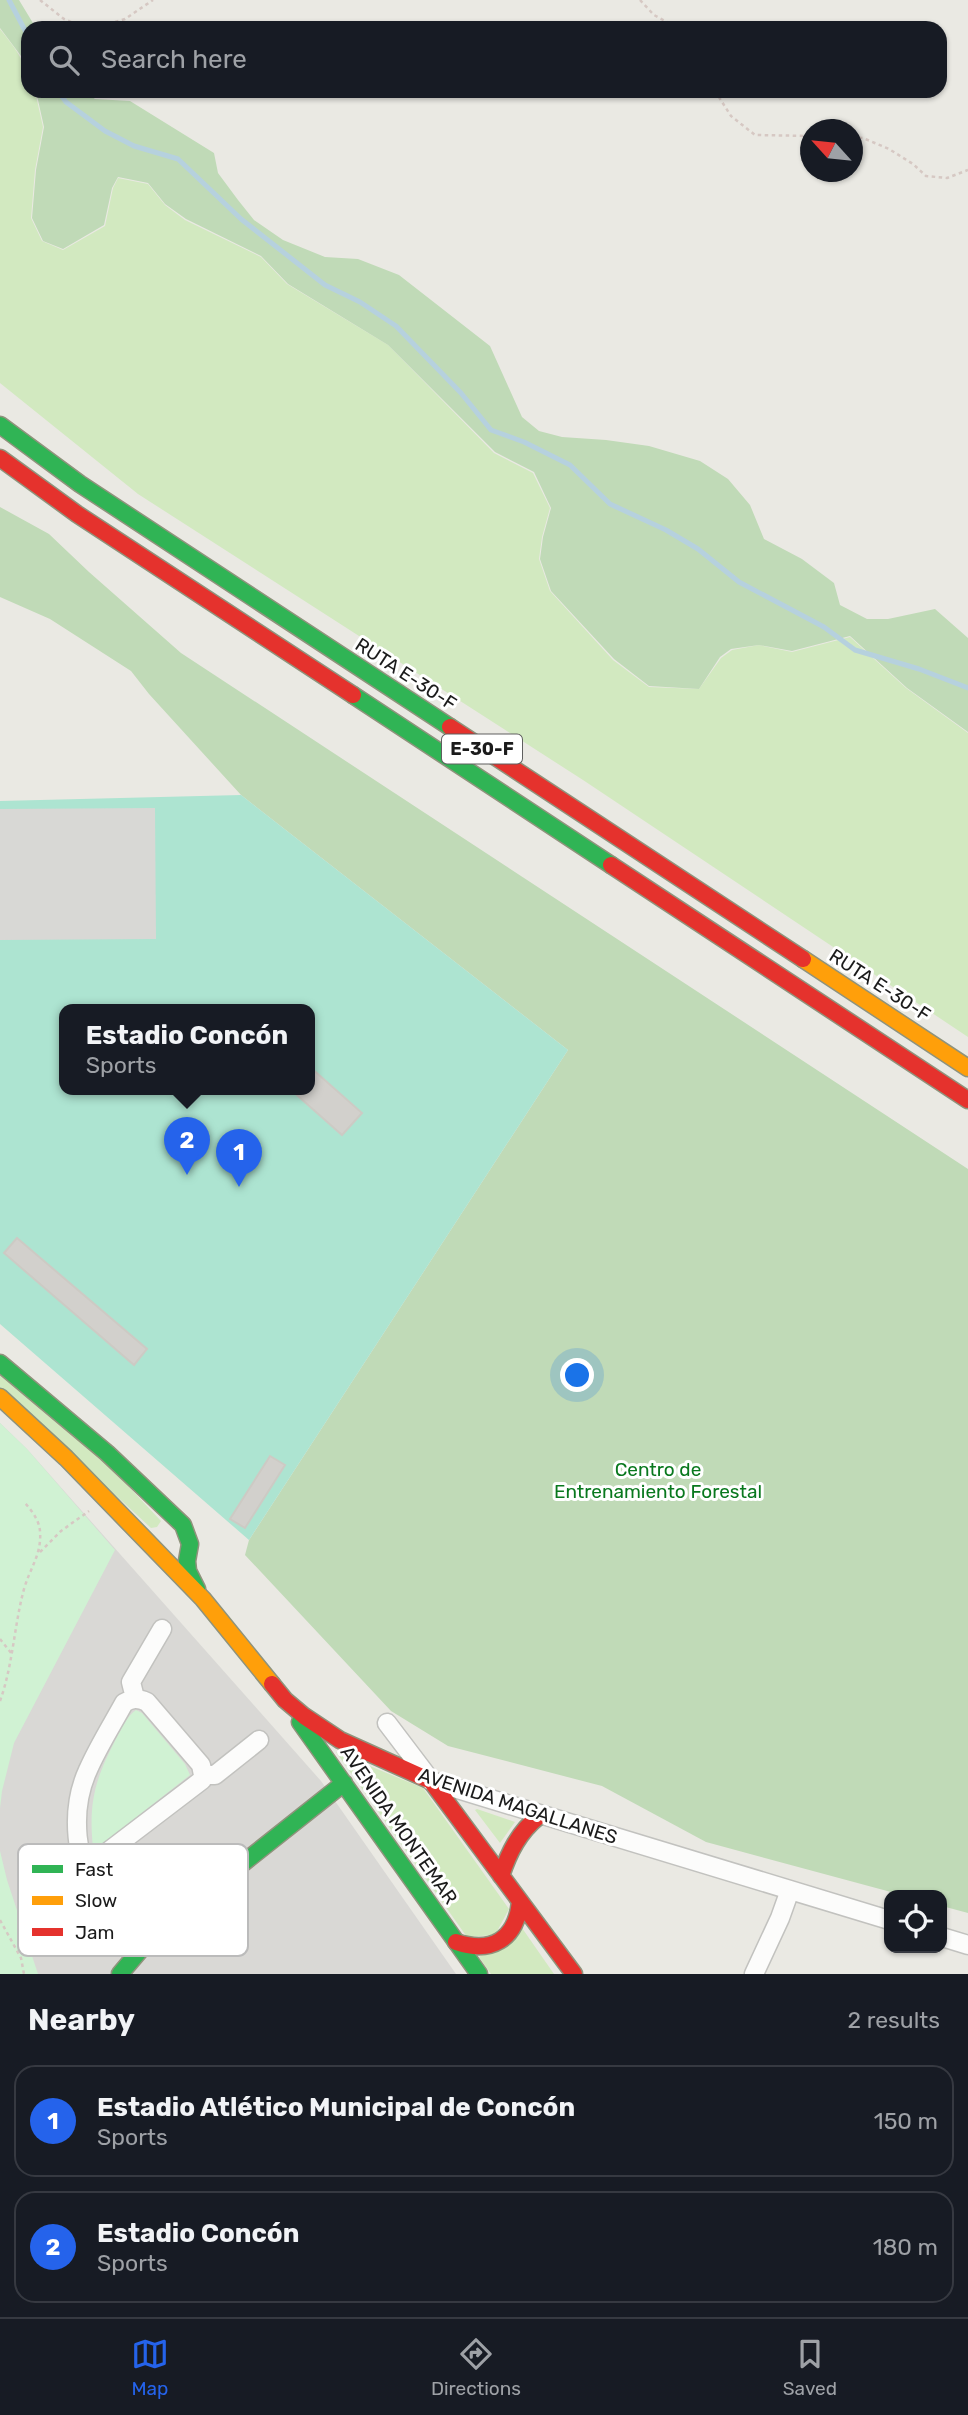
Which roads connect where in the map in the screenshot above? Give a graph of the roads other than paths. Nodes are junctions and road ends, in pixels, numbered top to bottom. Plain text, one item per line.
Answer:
1 (0, 425) edge
2 (0, 458) edge
3 (968, 1068) edge
4 (968, 1100) edge
5 (0, 1363) edge
6 (0, 1397) edge
7 (175, 1517) junction
8 (137, 1531) junction
9 (203, 1599) junction
10 (163, 1629) dead end
11 (135, 1698) junction
12 (285, 1700) junction
13 (387, 1723) dead end
14 (259, 1740) dead end
15 (203, 1775) junction
16 (431, 1782) junction
17 (344, 1783) junction
18 (539, 1816) junction
19 (79, 1844) edge
20 (119, 1844) edge
21 (248, 1861) edge
22 (501, 1876) junction
23 (790, 1889) junction
24 (520, 1902) junction
25 (884, 1918) edge
26 (947, 1939) edge
27 (456, 1942) junction
28 (968, 1945) edge
29 (135, 1956) edge
30 (120, 1974) edge
31 (479, 1974) edge
32 (574, 1974) edge
33 (754, 1974) edge

1 - 3 main road, RUTA E-30-F / E-30-F
2 - 4 main road, E-30-F
5 - 7 main road, AVENIDA MAGALLANES
6 - 8 main road, AVENIDA MAGALLANES
7 - 8 main road
7 - 9 main road, AVENIDA MAGALLANES
8 - 9 main road, AVENIDA MAGALLANES
9 - 12 main road, AVENIDA MAGALLANES
10 - 11 street
11 - 15 street
11 - 19 street
12 - 16 main road, AVENIDA MAGALLANES
12 - 17 main road, AVENIDA MONTEMAR
13 - 16 street
14 - 15 street
15 - 20 street
16 - 18 street, AVENIDA MAGALLANES
16 - 22 main road
17 - 21 main road
17 - 27 main road, AVENIDA MONTEMAR
18 - 22 main road
18 - 23 street, AVENIDA MAGALLANES
22 - 24 main road
23 - 25 street, AVENIDA MAGALLANES
23 - 33 street
24 - 27 main road
24 - 32 main road
26 - 28 street
27 - 31 main road, AVENIDA MONTEMAR
29 - 30 main road

